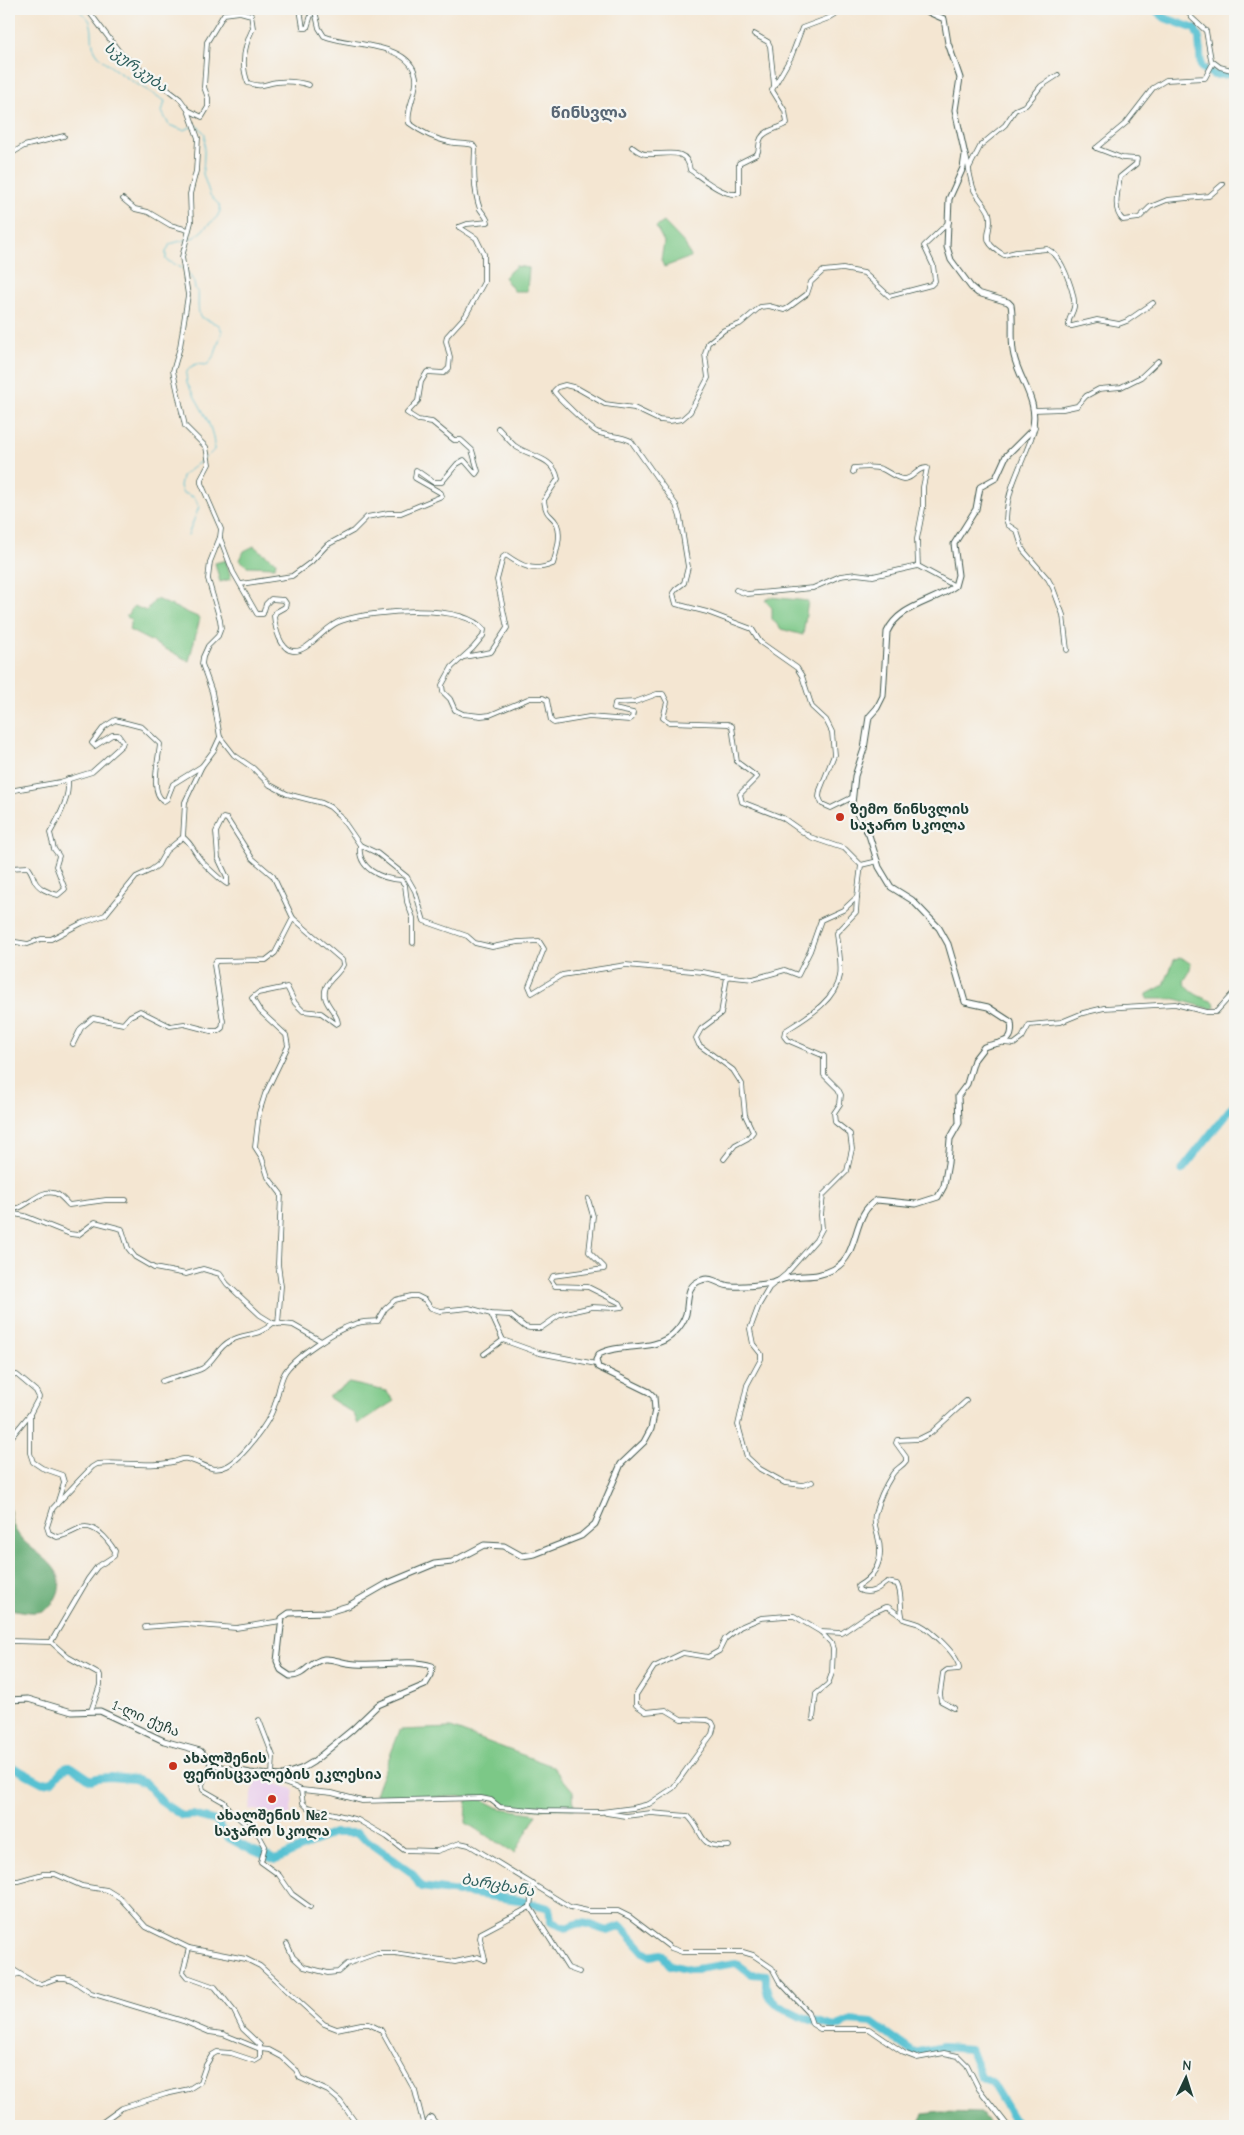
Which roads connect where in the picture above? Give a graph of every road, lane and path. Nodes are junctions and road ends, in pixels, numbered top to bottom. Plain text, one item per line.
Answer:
1 (88, 9) edge
2 (300, 9) edge
3 (844, 9) edge
4 (922, 9) edge
5 (1186, 9) edge
6 (9, 12) edge
7 (9, 29) edge
8 (754, 34) dead end
9 (1212, 63) junction
10 (1235, 71) edge
11 (1058, 75) dead end
12 (774, 85) junction
13 (310, 86) dead end
14 (188, 110) junction
15 (64, 136) dead end
16 (632, 147) dead end
17 (9, 155) edge
18 (965, 155) junction
19 (969, 168) junction
20 (1223, 184) dead end
21 (123, 199) dead end
22 (948, 222) junction
23 (188, 230) junction
24 (1153, 303) dead end
25 (1158, 361) dead end
26 (1034, 410) junction
27 (1034, 423) junction
28 (498, 428) dead end
29 (853, 472) dead end
30 (220, 537) junction
31 (918, 566) junction
32 (241, 584) junction
33 (955, 586) junction
34 (736, 590) dead end
35 (1067, 650) dead end
36 (462, 658) junction
37 (220, 737) junction
38 (202, 766) junction
39 (68, 779) junction
40 (9, 791) edge
41 (852, 798) junction
42 (183, 837) junction
43 (360, 844) junction
44 (878, 861) junction
45 (861, 865) junction
46 (9, 868) edge
47 (857, 897) junction
48 (293, 918) junction
49 (9, 941) edge
50 (413, 942) dead end
51 (727, 977) junction
52 (1235, 991) edge
53 (1004, 1043) junction
54 (73, 1044) dead end
55 (724, 1159) dead end
56 (588, 1199) dead end
57 (126, 1200) dead end
58 (9, 1211) edge
59 (773, 1283) junction
60 (490, 1314) junction
61 (272, 1323) junction
62 (278, 1324) junction
63 (503, 1340) junction
64 (321, 1341) junction
65 (484, 1354) dead end
66 (596, 1364) junction
67 (9, 1375) edge
68 (162, 1382) dead end
69 (966, 1401) dead end
70 (30, 1414) junction
71 (9, 1440) edge
72 (812, 1482) dead end
73 (57, 1504) junction
74 (903, 1619) junction
75 (281, 1621) junction
76 (145, 1627) dead end
77 (821, 1632) junction
78 (9, 1641) edge
79 (51, 1642) junction
80 (9, 1700) edge
81 (954, 1708) dead end
82 (91, 1711) junction
83 (813, 1719) dead end
84 (259, 1720) dead end
85 (211, 1762) junction
86 (271, 1775) junction
87 (301, 1790) junction
88 (601, 1812) junction
89 (729, 1846) dead end
90 (9, 1881) edge
91 (533, 1884) junction
92 (530, 1906) junction
93 (310, 1907) dead end
94 (287, 1944) dead end
95 (189, 1948) junction
96 (9, 1967) edge
97 (579, 1972) dead end
98 (18, 1974) junction
99 (9, 1977) edge
100 (260, 2049) junction
101 (98, 2126) edge
102 (358, 2126) edge
103 (424, 2126) edge
104 (429, 2126) edge
105 (438, 2126) edge
106 (1008, 2126) edge

1 - 14 street
2 - 32 street
3 - 12 street
4 - 18 street
5 - 9 street
6 - 7 street
8 - 12 street
9 - 10 street
9 - 20 street
11 - 19 street
12 - 16 street
13 - 14 street
14 - 23 street
15 - 17 street
18 - 19 street
18 - 22 street
19 - 24 street
21 - 23 street
22 - 26 street
22 - 41 street
23 - 30 street
25 - 26 street
26 - 27 street
27 - 33 street
27 - 35 street
28 - 36 street
29 - 31 street
30 - 32 street
30 - 37 street
31 - 33 street
31 - 34 street
32 - 36 street
33 - 41 street
36 - 45 street
37 - 38 street
37 - 43 street
38 - 39 street
38 - 42 street
39 - 40 street
39 - 46 street
41 - 44 street
42 - 48 street
42 - 49 street
43 - 50 street
43 - 51 street
44 - 45 street
44 - 53 street
45 - 47 street
47 - 51 street
47 - 59 street
48 - 54 street
48 - 62 street
51 - 55 street
52 - 53 street
53 - 59 street
56 - 60 street
57 - 58 street
58 - 61 street
59 - 66 street
59 - 72 street
60 - 63 street
60 - 64 street
61 - 62 street
61 - 68 street
62 - 64 street
63 - 65 street
63 - 66 street
64 - 73 street
66 - 75 street
67 - 70 street
69 - 74 street
70 - 71 street
70 - 73 street
73 - 79 street
74 - 77 street
74 - 81 street
75 - 76 street
75 - 86 street
77 - 83 street
77 - 88 street
78 - 79 street
79 - 82 street
80 - 82 street, 1-ლი ქუჩა
82 - 85 street, 1-ლი ქუჩა
84 - 86 street
85 - 86 street, 1-ლი ქუჩა
85 - 93 street
86 - 87 street
87 - 88 street
87 - 91 street
88 - 89 street
90 - 95 street
91 - 92 street
91 - 106 street
92 - 94 street
92 - 97 street
95 - 100 street
95 - 103 street
96 - 98 street
98 - 99 street
98 - 100 street
100 - 101 street
100 - 102 street
104 - 105 street

